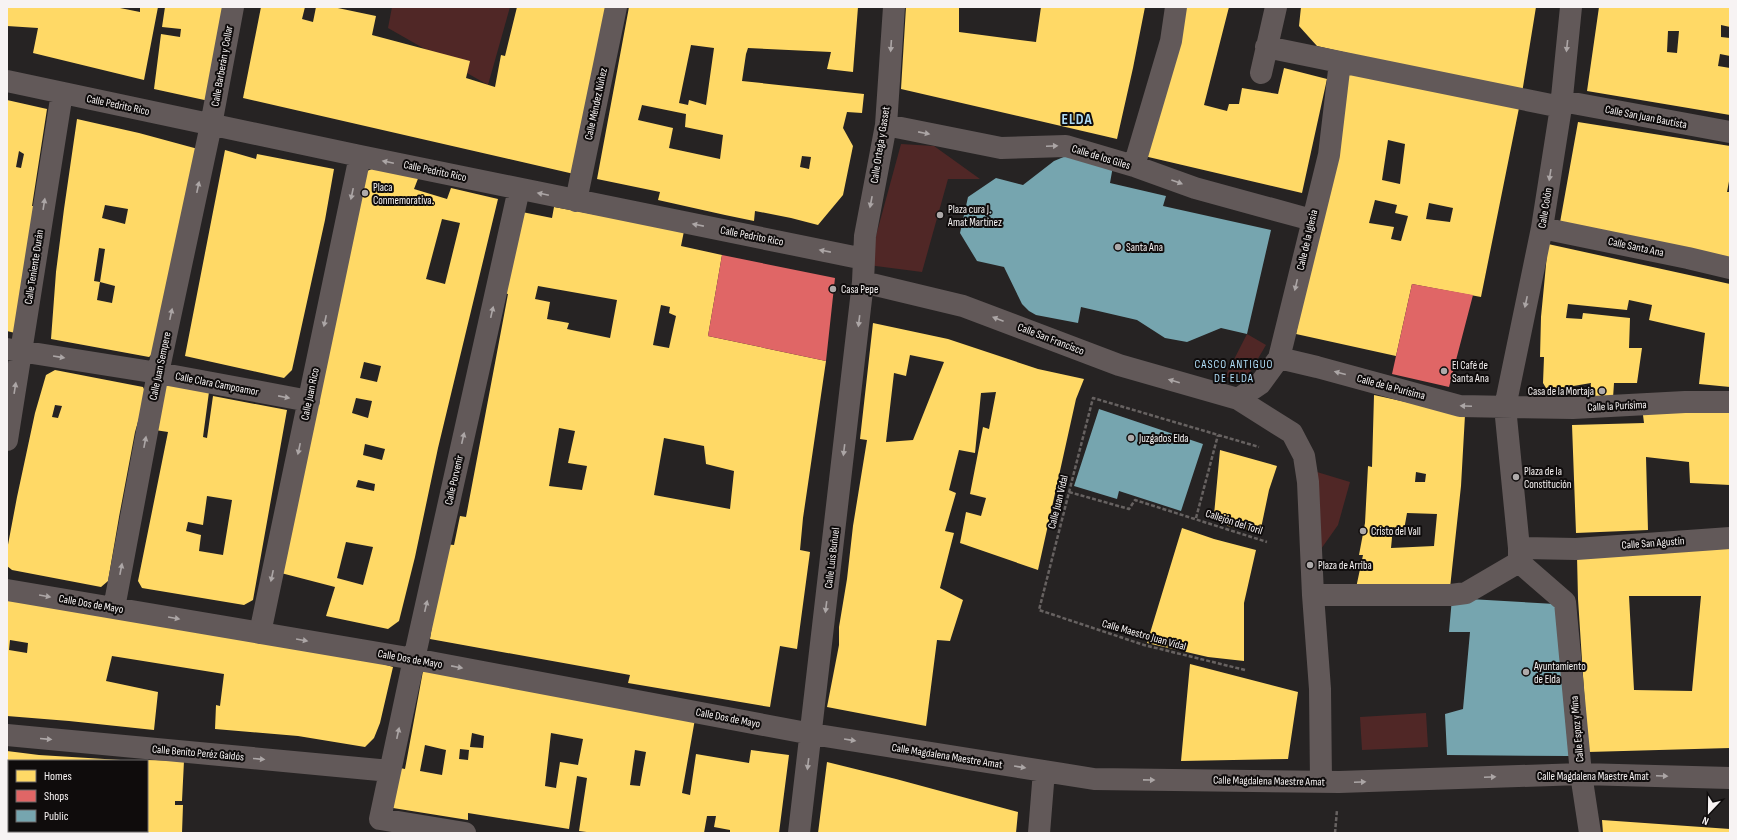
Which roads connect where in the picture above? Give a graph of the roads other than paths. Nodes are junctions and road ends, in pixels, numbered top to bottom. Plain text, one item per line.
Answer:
1 (233, 7) edge
2 (616, 7) edge
3 (894, 7) edge
4 (1176, 7) edge
5 (1276, 7) edge
6 (1571, 7) edge
7 (1266, 47) junction
8 (1340, 62) junction
9 (1260, 73) dead end
10 (7, 81) edge
11 (62, 93) junction
12 (1561, 104) junction
13 (211, 125) junction
14 (886, 125) junction
15 (1730, 132) edge
16 (360, 156) junction
17 (1134, 166) junction
18 (519, 189) junction
19 (576, 201) junction
20 (1312, 220) junction
21 (1542, 228) junction
22 (864, 258) junction
23 (1730, 268) edge
24 (864, 282) junction
25 (14, 350) edge
26 (1279, 358) junction
27 (158, 373) junction
28 (1238, 399) junction
29 (308, 401) junction
30 (1730, 402) edge
31 (1505, 407) junction
32 (7, 440) edge
33 (1730, 538) edge
34 (1519, 555) junction
35 (7, 590) edge
36 (1312, 595) junction
37 (114, 608) junction
38 (260, 633) junction
39 (414, 659) junction
40 (812, 734) junction
41 (7, 735) edge
42 (390, 771) junction
43 (1044, 771) junction
44 (1581, 774) junction
45 (1730, 778) edge
46 (1321, 782) junction
47 (465, 833) edge
48 (799, 833) edge
49 (1039, 833) edge
50 (1590, 833) edge

1 - 13 street, Calle Barberán y Collar
2 - 19 street, Calle Méndez Núñez
3 -> 14 street, Calle Ortega y Gasset
4 - 17 street
5 - 7 street
6 -> 12 street, Calle Colón
7 - 8 street, Calle San Juan Bautista
7 - 9 street
8 - 12 street, Calle San Juan Bautista
8 - 20 street, Calle de la Iglesia
10 - 11 street, Calle Pedrito Rico
11 - 13 street, Calle Pedrito Rico
25 -> 11 street, Calle Teniente Durán
12 - 15 street, Calle San Juan Bautista
12 -> 21 street, Calle Colón
13 - 16 street, Calle Pedrito Rico
27 -> 13 street, Calle Juan Sempere
14 -> 17 street, Calle de los Giles
14 -> 22 street, Calle Ortega y Gasset
18 -> 16 street, Calle Pedrito Rico
16 -> 29 street, Calle Juan Rico
17 -> 20 street, Calle de los Giles
19 -> 18 street, Calle Pedrito Rico
39 -> 18 street, Calle Porvenir
22 -> 19 street, Calle Pedrito Rico
20 -> 26 street, Calle de la Iglesia
21 - 23 street, Calle Santa Ana
21 -> 31 street, Calle Colón
22 - 24 street, Calle Ortega y Gasset
28 -> 24 street, Calle San Francisco
24 -> 40 street, Calle Luis Buñuel
25 -> 27 street, Calle Clara Campoamor
32 -> 25 street, Calle Teniente Durán
26 - 28 street, Calle de la Iglesia
31 -> 26 street, Calle de la Purísima
27 -> 29 street, Calle Clara Campoamor
37 -> 27 street, Calle Juan Sempere
28 - 36 street
29 -> 38 street, Calle Juan Rico
30 - 31 street, Calle la Purísima
31 - 34 street, Calle Colón
33 - 34 street, Calle San Agustín
34 - 36 street
34 - 44 street, Calle Espoz y Mina
35 -> 37 street, Calle Dos de Mayo
36 - 46 street
37 -> 38 street, Calle Dos de Mayo
38 -> 39 street, Calle Dos de Mayo
39 -> 40 street, Calle Dos de Mayo
42 -> 39 street, Calle Porvenir
40 -> 43 street, Calle Magdalena Maestre Amat
40 -> 48 street, Calle Luis Buñuel
41 -> 42 street, Calle Benito Peréz Galdós
42 - 47 street, Calle Porvenir
43 -> 46 street, Calle Magdalena Maestre Amat
43 - 49 street
44 -> 45 street, Calle Magdalena Maestre Amat
46 -> 44 street, Calle Magdalena Maestre Amat
44 - 50 street, Calle Espoz y Mina

